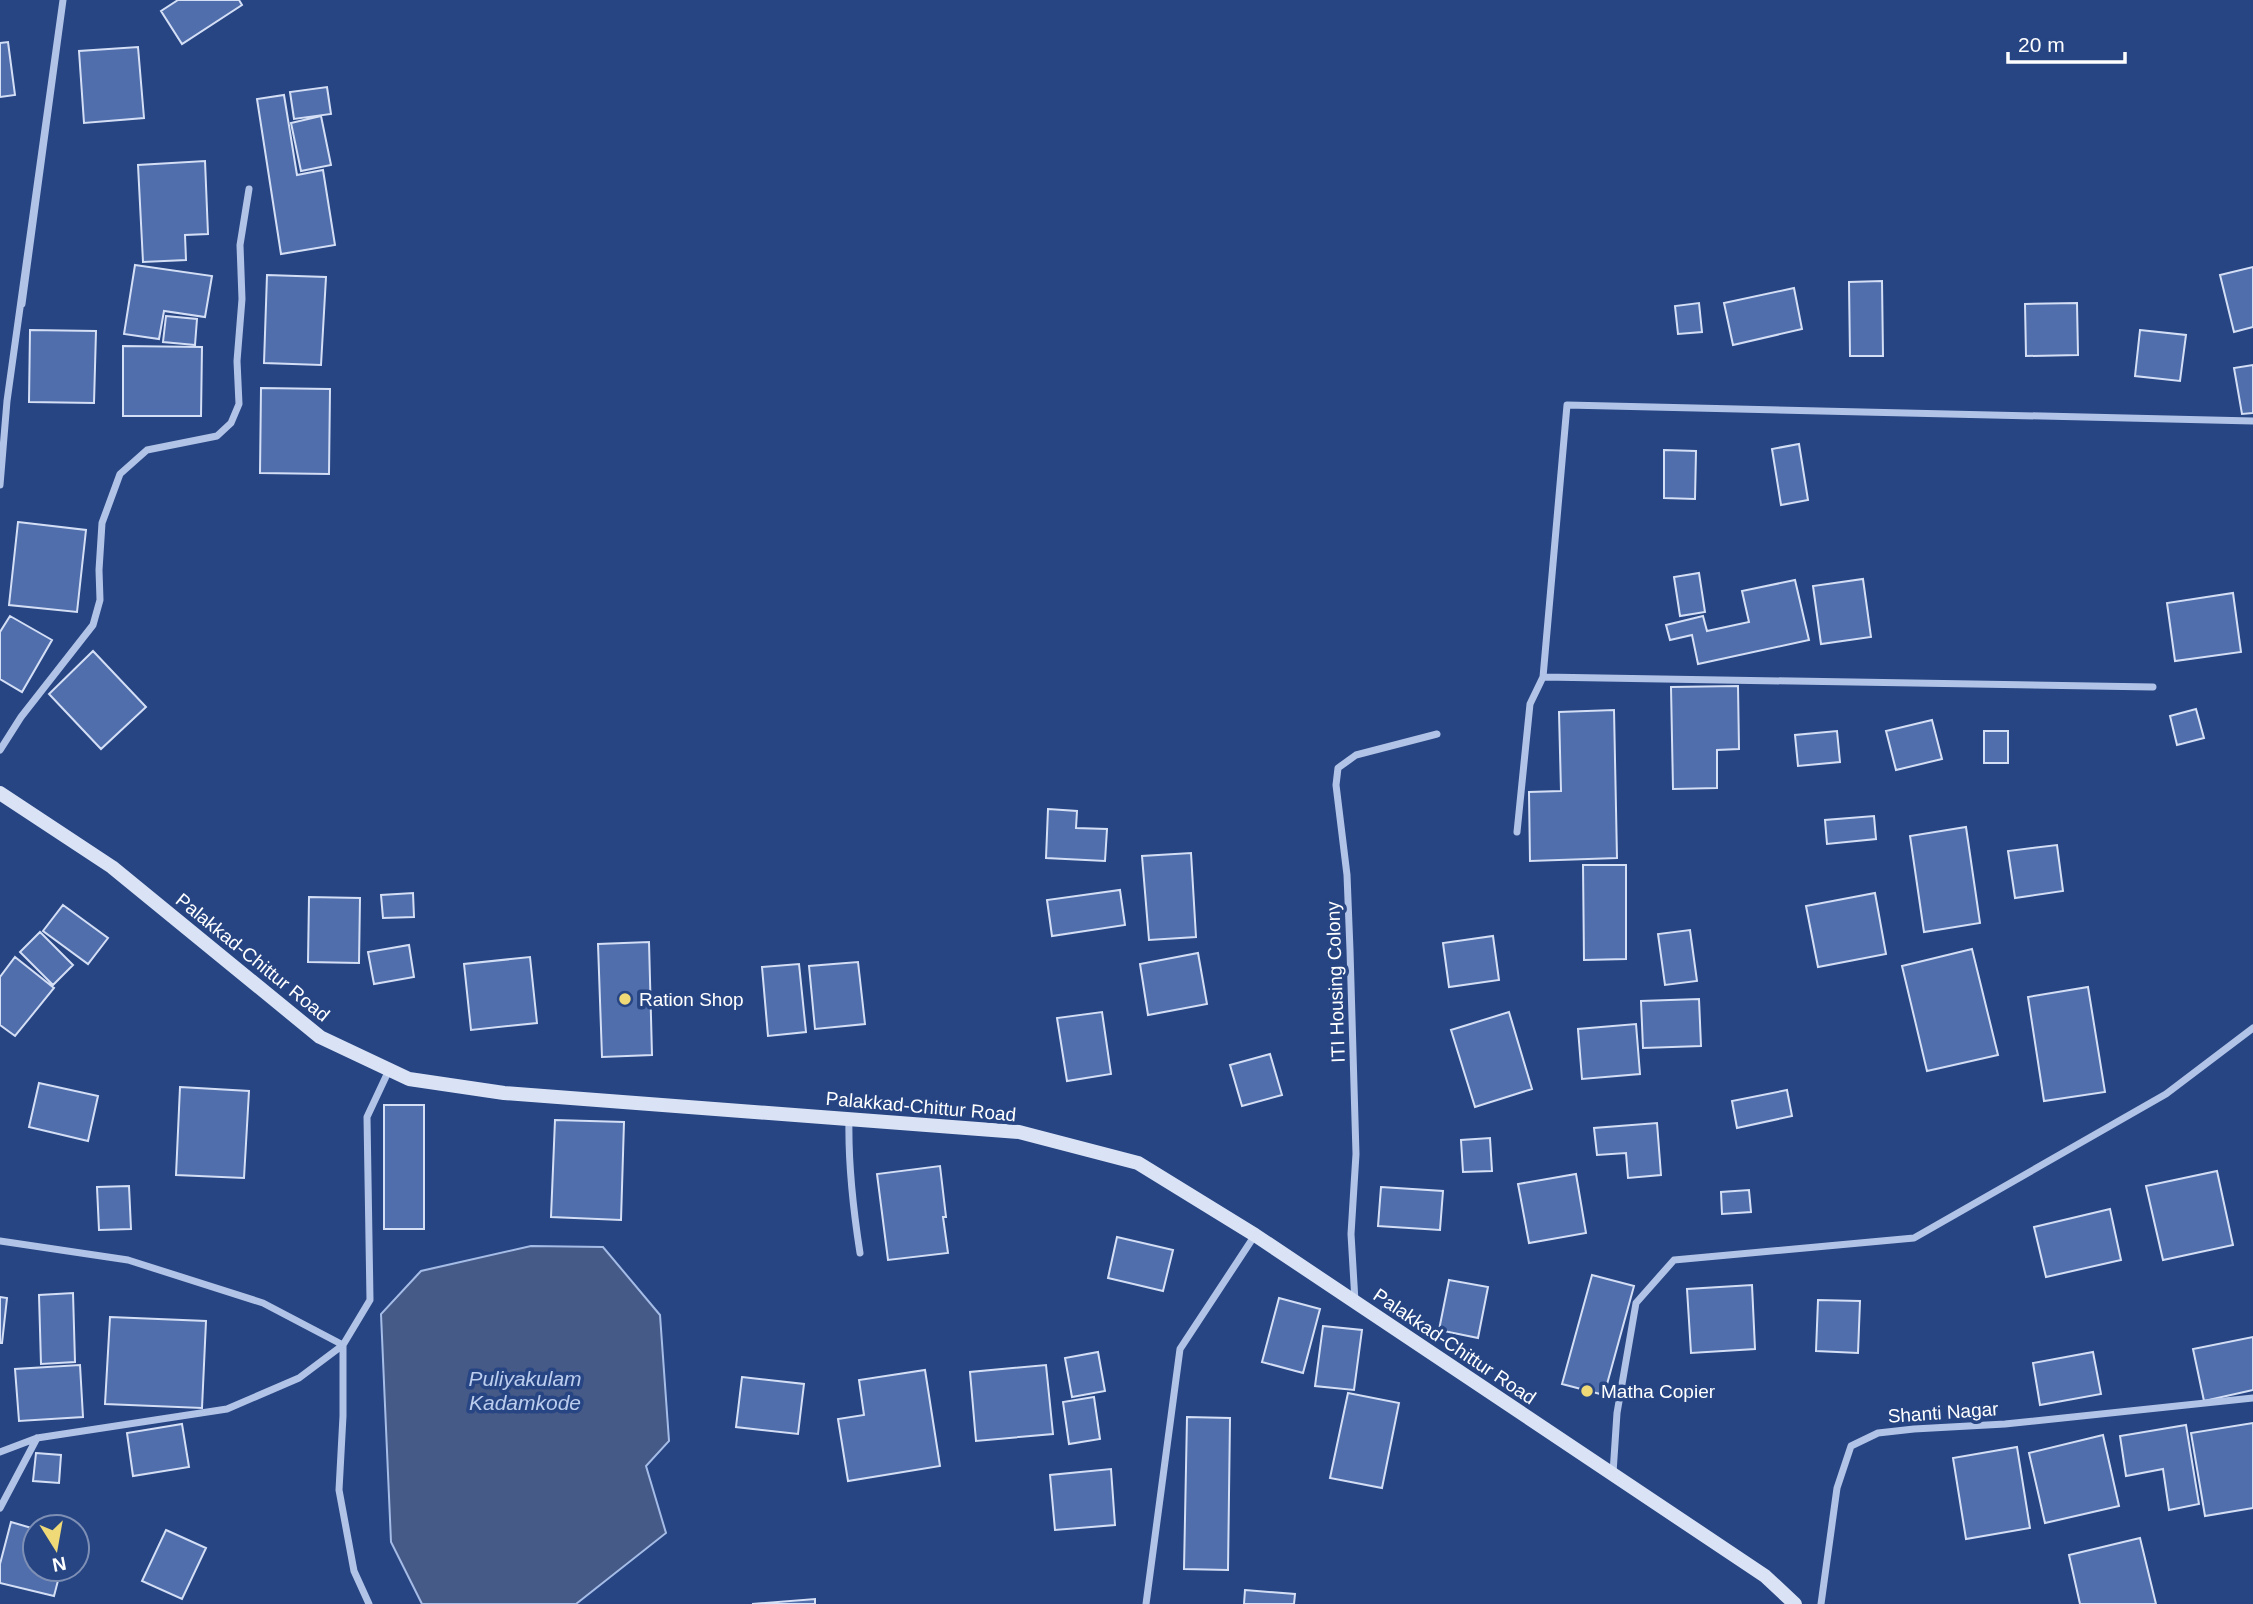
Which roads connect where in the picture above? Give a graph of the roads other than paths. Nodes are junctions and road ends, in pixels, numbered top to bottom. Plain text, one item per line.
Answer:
1 (63, 0) edge
2 (61, 14) junction
3 (249, 189) dead end
4 (22, 304) dead end
5 (2253, 421) edge
6 (0, 485) edge
7 (1543, 677) junction
8 (2153, 687) dead end
9 (1437, 734) dead end
10 (0, 750) edge
11 (0, 793) edge
12 (1517, 832) dead end
13 (2253, 1028) edge
14 (389, 1070) junction
15 (849, 1119) junction
16 (1255, 1235) junction
17 (0, 1241) edge
18 (860, 1253) dead end
19 (1355, 1302) junction
20 (343, 1345) junction
21 (2253, 1398) edge
22 (37, 1438) junction
23 (0, 1452) edge
24 (1613, 1474) junction
25 (0, 1508) edge
26 (369, 1604) edge
27 (1146, 1604) edge
28 (1795, 1604) edge
29 (1821, 1604) edge

1 - 2 street
2 - 4 street
2 - 6 street
3 - 10 street
5 - 7 street
7 - 8 street
7 - 12 street
9 - 19 street, ITI Housing Colony
11 - 14 main road, Palakkad-Chittur Road
13 - 24 street
14 - 15 main road, Palakkad-Chittur Road
14 - 20 street
15 - 16 main road, Palakkad-Chittur Road
15 - 18 street
16 - 19 main road, Palakkad-Chittur Road
16 - 27 street
17 - 20 street
19 - 24 main road, Palakkad-Chittur Road
20 - 22 street
20 - 26 street
21 - 29 street, Shanti Nagar
22 - 23 street
22 - 25 street
24 - 28 main road, Palakkad-Chittur Road

